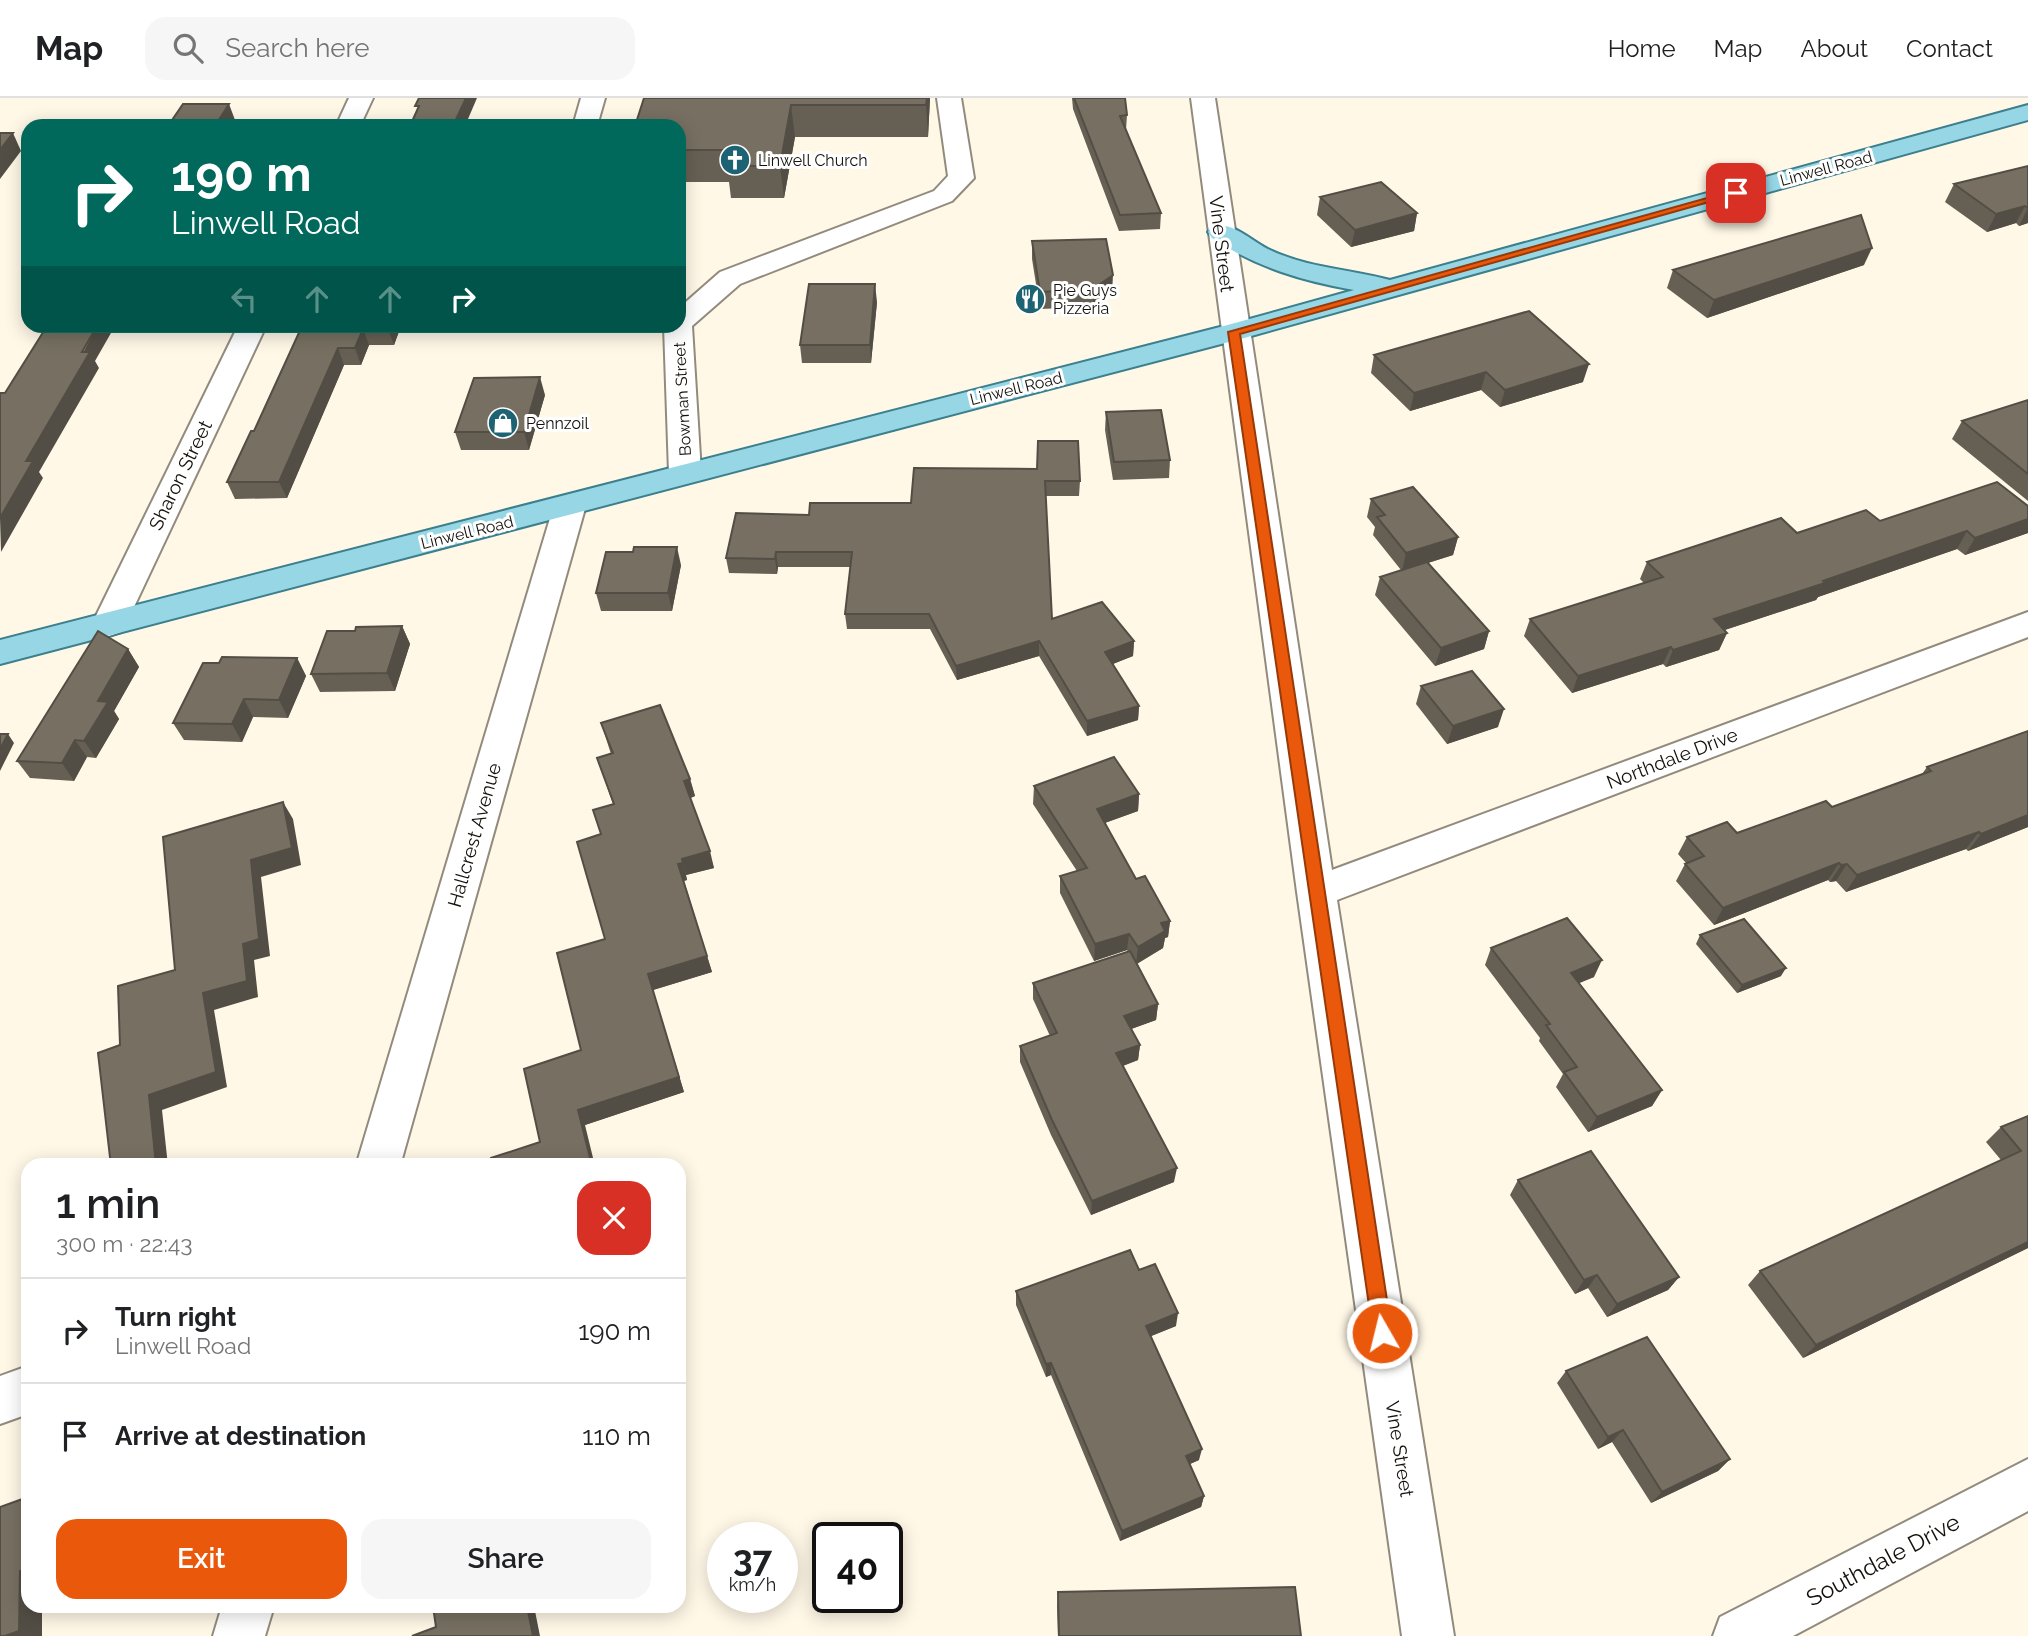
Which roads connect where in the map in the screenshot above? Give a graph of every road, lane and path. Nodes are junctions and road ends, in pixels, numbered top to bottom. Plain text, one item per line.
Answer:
1 (361, 98) edge
2 (593, 98) edge
3 (949, 98) edge
4 (1203, 98) edge
5 (2028, 112) edge
6 (351, 119) edge
7 (587, 119) edge
8 (1221, 232) junction
9 (1392, 288) junction
10 (686, 318) edge
11 (1234, 332) junction
12 (249, 333) edge
13 (679, 333) edge
14 (685, 473) junction
15 (570, 505) junction
16 (108, 624) junction
17 (2028, 624) edge
18 (0, 652) edge
19 (1316, 892) junction
20 (380, 1158) edge
21 (21, 1392) edge
22 (0, 1400) edge
23 (2028, 1484) edge
24 (246, 1613) edge
25 (239, 1636) edge
26 (1428, 1636) edge
27 (1739, 1636) edge

1 - 6 street
2 - 7 street
3 - 10 street
4 - 8 street, Vine Street
5 - 9 main road, Linwell Road
8 - 9 main road
8 - 11 street, Vine Street
9 - 11 main road, Linwell Road
11 - 14 main road, Linwell Road
11 - 19 street, Vine Street
12 - 16 street, Sharon Street
13 - 14 street, Bowman Street
14 - 15 main road, Linwell Road
15 - 16 main road, Linwell Road
15 - 20 street, Hallcrest Avenue
16 - 18 main road, Linwell Road
17 - 19 street, Northdale Drive
19 - 26 street, Vine Street
21 - 22 street
23 - 27 street, Southdale Drive
24 - 25 street

